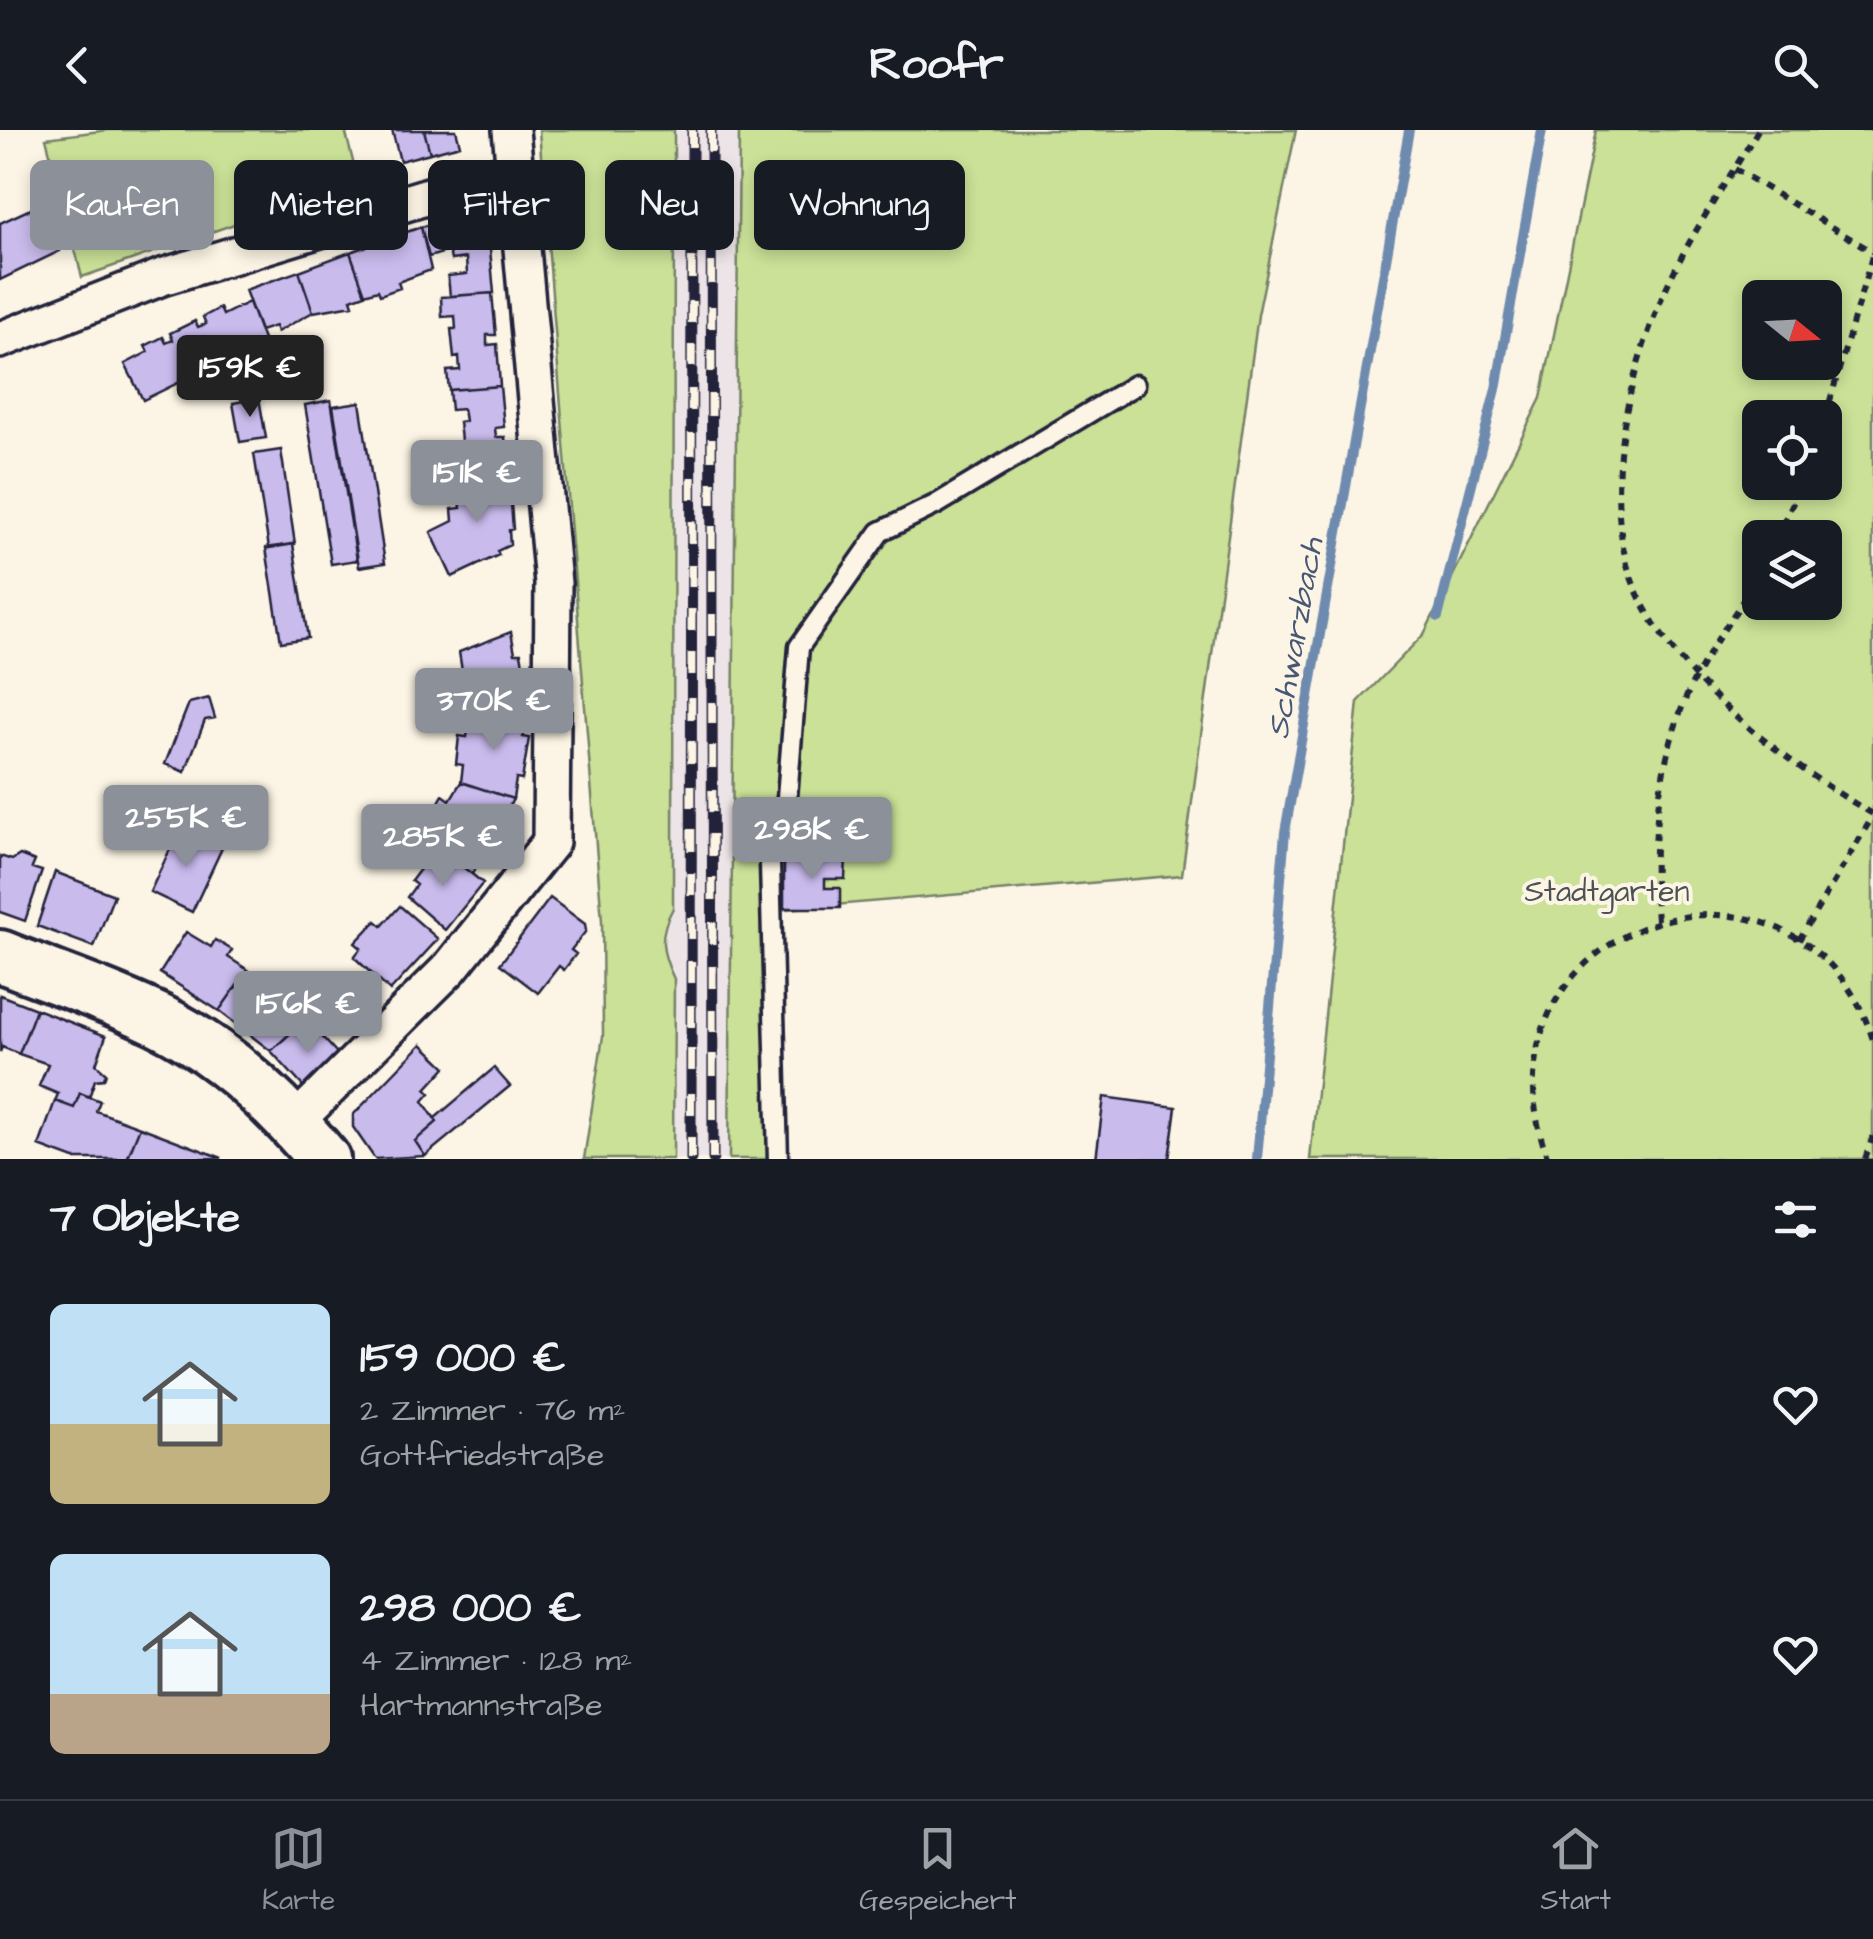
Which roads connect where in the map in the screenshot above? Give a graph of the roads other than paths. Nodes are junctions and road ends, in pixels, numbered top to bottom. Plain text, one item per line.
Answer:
1 (511, 130) edge
2 (513, 160) edge
3 (428, 196) edge
4 (522, 250) edge
5 (0, 340) edge
6 (1135, 385) dead end
7 (0, 956) edge
8 (309, 1141) edge
9 (778, 1159) edge

1 - 2 street
3 - 5 street
4 - 8 street
6 - 9 lane
7 - 8 main road

